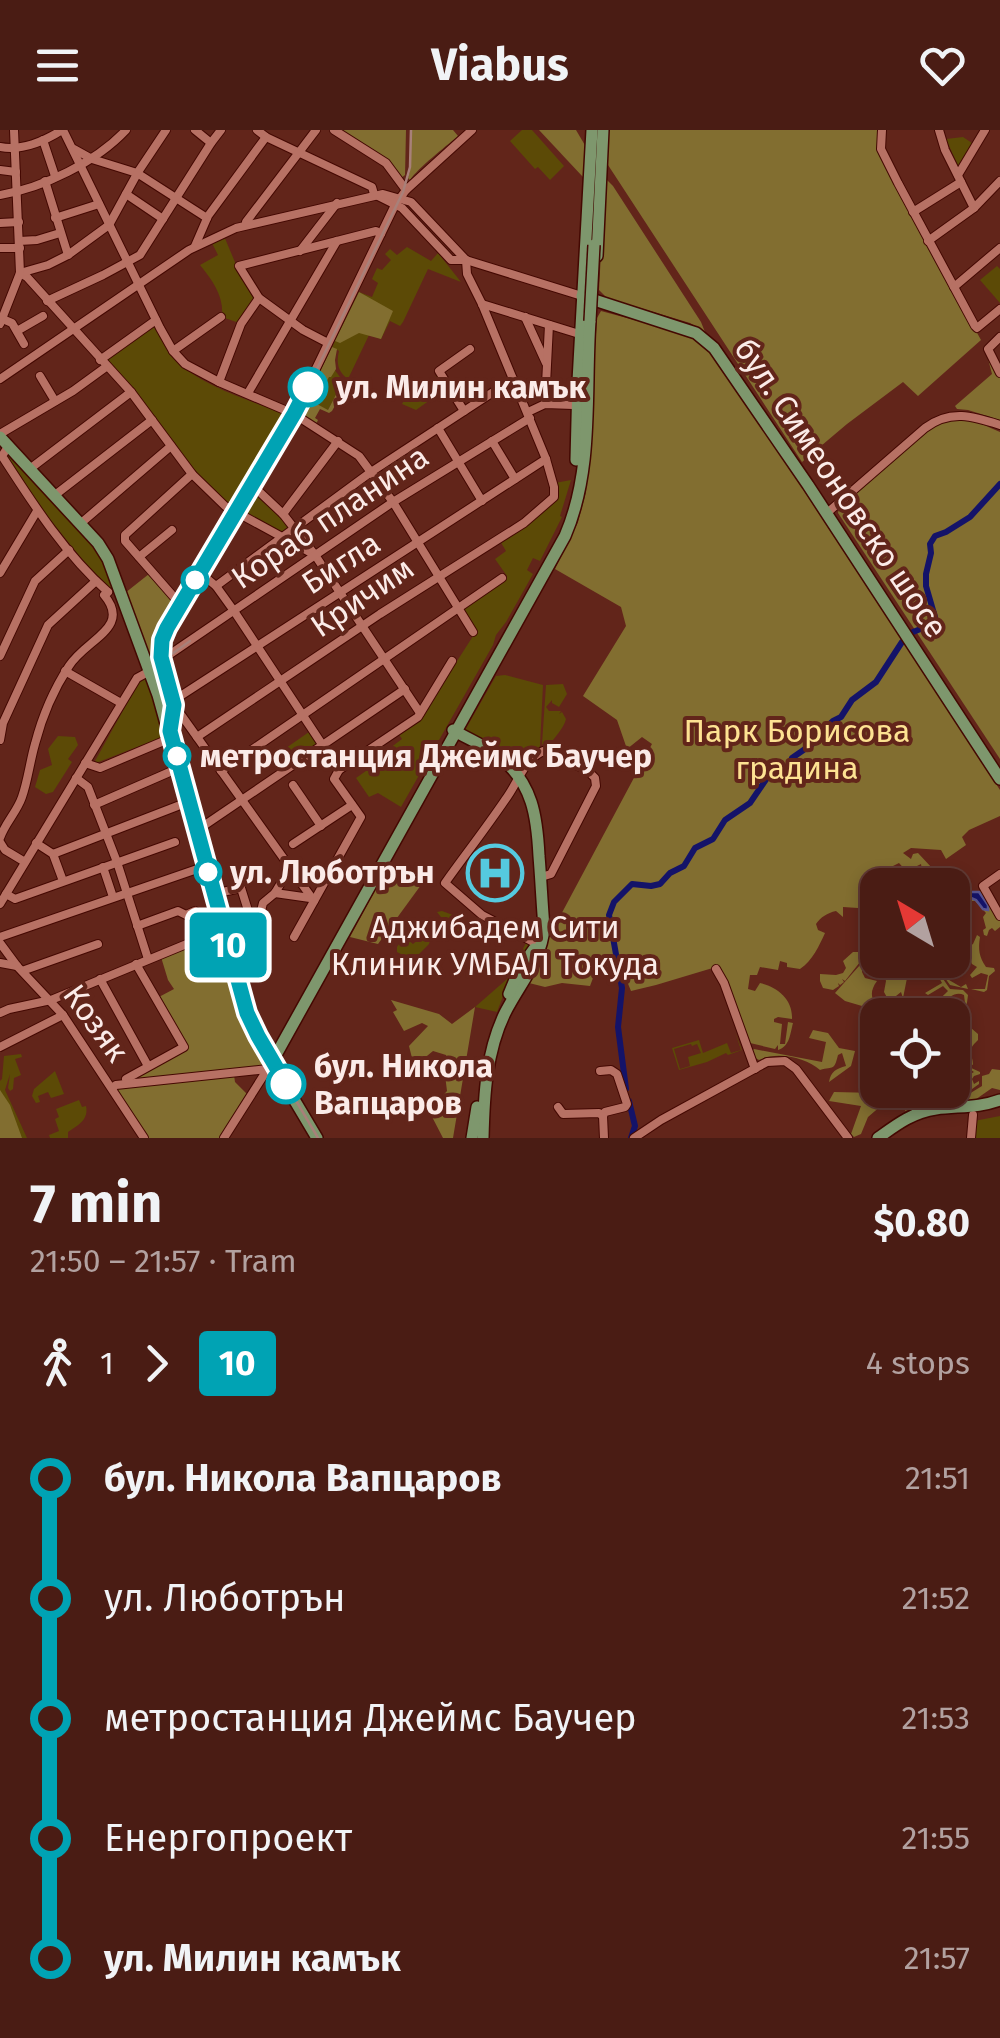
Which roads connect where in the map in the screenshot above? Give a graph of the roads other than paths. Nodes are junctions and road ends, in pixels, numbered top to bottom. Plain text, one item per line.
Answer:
1 (14, 130) edge
2 (62, 130) edge
3 (126, 130) edge
4 (195, 130) edge
5 (222, 130) edge
6 (257, 130) edge
7 (316, 130) edge
8 (334, 130) edge
9 (882, 130) edge
10 (939, 130) edge
11 (984, 130) edge
12 (165, 131) edge
13 (465, 132) edge
14 (597, 133) edge
15 (266, 137) junction
16 (43, 140) junction
17 (211, 143) junction
18 (0, 147) edge
19 (72, 148) junction
20 (16, 150) junction
21 (299, 153) junction
22 (92, 158) junction
23 (80, 164) junction
24 (0, 170) edge
25 (16, 172) junction
26 (137, 173) junction
27 (55, 176) junction
28 (959, 179) junction
29 (1000, 180) edge
30 (44, 182) junction
31 (18, 190) junction
32 (406, 190) junction
33 (126, 194) junction
34 (374, 194) junction
35 (0, 195) edge
36 (175, 199) junction
37 (397, 202) junction
38 (338, 203) junction
39 (99, 204) junction
40 (974, 208) junction
41 (913, 212) junction
42 (55, 218) junction
43 (207, 218) junction
44 (163, 219) junction
45 (18, 222) junction
46 (0, 223) edge
47 (246, 225) junction
48 (110, 226) junction
49 (60, 233) junction
50 (382, 234) junction
51 (928, 240) junction
52 (338, 241) junction
53 (20, 244) junction
54 (194, 247) junction
55 (0, 248) edge
56 (1000, 248) edge
57 (300, 251) junction
58 (68, 255) junction
59 (466, 260) junction
60 (128, 262) junction
61 (20, 273) junction
62 (138, 283) junction
63 (954, 286) junction
64 (259, 298) junction
65 (589, 298) junction
66 (47, 301) junction
67 (482, 304) junction
68 (1000, 308) edge
69 (44, 316) dead end
70 (525, 317) junction
71 (221, 318) dead end
72 (1, 320) edge
73 (156, 320) junction
74 (289, 321) junction
75 (588, 321) junction
76 (549, 325) junction
77 (72, 330) junction
78 (17, 331) junction
79 (576, 333) dead end
80 (1000, 337) edge
81 (328, 343) junction
82 (24, 344) dead end
83 (470, 350) dead end
84 (174, 352) junction
85 (103, 364) junction
86 (547, 365) junction
87 (1000, 373) edge
88 (40, 376) dead end
89 (0, 379) edge
90 (514, 379) junction
91 (219, 382) junction
92 (130, 392) junction
93 (248, 393) junction
94 (55, 401) junction
95 (545, 404) junction
96 (572, 405) dead end
97 (587, 406) junction
98 (464, 411) junction
99 (294, 414) junction
100 (529, 415) junction
101 (152, 420) junction
102 (1000, 426) edge
103 (438, 428) junction
104 (3, 439) edge
105 (338, 441) junction
106 (492, 442) junction
107 (171, 446) junction
108 (546, 459) junction
109 (459, 462) junction
110 (31, 468) junction
111 (371, 472) junction
112 (579, 472) junction
113 (192, 474) junction
114 (515, 479) junction
115 (252, 484) junction
116 (55, 495) junction
117 (482, 501) junction
118 (392, 502) junction
119 (37, 510) junction
120 (235, 512) junction
121 (826, 513) junction
122 (283, 514) junction
123 (80, 524) junction
124 (294, 528) junction
125 (172, 530) dead end
126 (282, 538) junction
127 (418, 543) junction
128 (68, 550) junction
129 (315, 555) junction
130 (138, 557) junction
131 (199, 572) junction
132 (0, 573) edge
133 (438, 576) junction
134 (502, 578) dead end
135 (96, 581) junction
136 (216, 586) junction
137 (108, 592) junction
138 (340, 593) junction
139 (121, 595) junction
140 (180, 604) junction
141 (459, 609) junction
142 (234, 610) junction
143 (362, 627) junction
144 (473, 632) dead end
145 (0, 640) edge
146 (258, 646) junction
147 (1, 654) edge
148 (384, 660) junction
149 (160, 661) junction
150 (452, 662) dead end
151 (66, 671) junction
152 (150, 671) junction
153 (281, 681) junction
154 (405, 689) junction
155 (121, 703) junction
156 (167, 704) junction
157 (420, 713) junction
158 (303, 715) junction
159 (2, 724) edge
160 (454, 731) junction
161 (170, 734) junction
162 (197, 737) junction
163 (0, 740) edge
164 (323, 745) junction
165 (85, 763) junction
166 (179, 768) junction
167 (339, 770) junction
168 (221, 771) junction
169 (76, 778) junction
170 (519, 778) junction
171 (1000, 779) edge
172 (293, 786) dead end
173 (242, 800) junction
174 (188, 802) junction
175 (94, 805) junction
176 (352, 805) junction
177 (321, 826) junction
178 (196, 831) junction
179 (105, 834) junction
180 (0, 840) edge
181 (175, 842) dead end
182 (36, 844) junction
183 (292, 844) dead end
184 (53, 854) junction
185 (25, 862) junction
186 (117, 862) junction
187 (206, 866) junction
188 (103, 867) junction
189 (290, 869) junction
190 (1000, 874) edge
191 (541, 877) junction
192 (63, 881) junction
193 (126, 892) junction
194 (275, 893) junction
195 (6, 894) junction
196 (214, 894) junction
197 (113, 897) junction
198 (312, 900) junction
199 (0, 904) edge
200 (195, 910) dead end
201 (1000, 916) edge
202 (137, 926) junction
203 (223, 928) junction
204 (294, 937) dead end
205 (0, 940) edge
206 (98, 944) dead end
207 (537, 947) junction
208 (148, 959) junction
209 (0, 963) edge
210 (136, 964) junction
211 (20, 969) junction
212 (716, 969) dead end
213 (100, 979) junction
214 (51, 1000) junction
215 (0, 1013) edge
216 (62, 1014) junction
217 (0, 1048) edge
218 (270, 1062) junction
219 (148, 1066) junction
220 (754, 1069) junction
221 (600, 1070) dead end
222 (126, 1079) dead end
223 (112, 1088) junction
224 (1000, 1100) edge
225 (558, 1107) dead end
226 (1000, 1108) edge
227 (973, 1115) junction
228 (603, 1116) junction
229 (232, 1125) junction
230 (311, 1136) edge
231 (476, 1136) edge
232 (238, 1137) edge
233 (144, 1138) edge
234 (224, 1138) edge
235 (604, 1138) edge
236 (634, 1138) edge
237 (848, 1138) edge
238 (878, 1138) edge
239 (891, 1138) edge
240 (971, 1138) edge

1 - 20 street
2 - 16 street
2 - 19 street
3 - 22 street
4 - 17 street
5 - 17 street
6 - 15 street
7 - 21 street
8 - 32 street
9 - 41 street
10 - 28 street
11 - 28 street
12 - 26 street
13 - 32 street
14 - 65 main road
14 - 75 main road, bridge
15 - 21 street
15 - 43 street
16 - 20 street
16 - 27 street
17 - 36 street
18 - 20 street
19 - 22 street
19 - 23 street
20 - 25 street
21 - 34 street
21 - 47 street
22 - 23 street
22 - 26 street
23 - 27 street
23 - 39 street
24 - 25 street
25 - 31 street
26 - 33 street
26 - 36 street
27 - 30 street
28 - 40 street
28 - 41 street
29 - 40 street
30 - 31 street
30 - 42 street
31 - 35 street
31 - 45 street
32 - 37 street
33 - 44 street
33 - 48 street
34 - 37 street
34 - 38 street
36 - 43 street
36 - 44 street
37 - 50 street
37 - 59 street
38 - 47 street
38 - 57 street
39 - 42 street
39 - 48 street
40 - 51 street
41 - 51 street
42 - 49 street
43 - 54 street
44 - 60 street
45 - 46 street
45 - 53 street
47 - 54 street
48 - 58 street
48 - 60 street
49 - 53 street
49 - 58 street
50 - 52 street
50 - 81 street
51 - 63 street
52 - 57 street
52 - 74 street
53 - 55 street
53 - 61 street
54 - 62 street
56 - 63 street
57 - 64 street
58 - 61 street
59 - 65 street
59 - 67 street
60 - 62 street
60 - 66 street
61 - 66 street
61 - 72 street
62 - 73 street
62 - 77 street
63 - 68 street
64 - 74 street
64 - 91 street
65 - 97 main road
65 - 112 main road
65 - 121 main road, бул. Симеоновско шосе
66 - 77 street
67 - 70 street
67 - 90 street
69 - 78 street
70 - 76 street
70 - 86 street
71 - 84 street
72 - 78 street
73 - 84 street
73 - 85 street
74 - 81 street
74 - 93 street
75 - 97 main road
75 - 112 main road
76 - 79 street
76 - 86 street
77 - 85 street
77 - 89 street
78 - 82 street
80 - 87 street
81 - 99 street
83 - 98 street
84 - 91 street
85 - 92 street
85 - 94 street
86 - 95 street
88 - 94 street
90 - 98 street
90 - 100 street
91 - 93 street
92 - 101 street
92 - 110 street
93 - 99 street
94 - 104 street
95 - 96 street
95 - 100 street, Кораб планина
97 - 112 main road
98 - 103 street
99 - 105 street
99 - 115 street
100 - 106 street, Кораб планина
100 - 108 street
101 - 107 street
101 - 116 street
102 - 121 street
103 - 109 street
103 - 111 street
104 - 110 main road
104 - 119 street
105 - 111 street
105 - 122 street
106 - 109 street, Кораб планина
106 - 114 street
107 - 113 street
107 - 123 street
108 - 114 street, Бигла
108 - 133 street, Кричим
109 - 117 street
109 - 118 street, Кораб планина
110 - 116 main road
111 - 118 street
111 - 124 street
112 - 160 main road
113 - 120 street
113 - 130 street
114 - 117 street, Бигла
115 - 120 street
115 - 122 street
116 - 123 main road
117 - 127 street, Бигла
118 - 127 street
118 - 129 street, Кораб планина
119 - 128 street
119 - 132 street
120 - 126 street
120 - 131 street
121 - 171 main road, бул. Симеоновско шосе
122 - 124 street
123 - 139 main road
124 - 126 street
124 - 129 street
125 - 130 street
126 - 129 street
126 - 136 street
127 - 133 street
127 - 138 street, Бигла
128 - 135 street
128 - 147 street
129 - 138 street
129 - 142 street, Кораб планина
130 - 140 street
131 - 136 street
131 - 140 street
133 - 141 street
133 - 143 street, Кричим
134 - 141 street
135 - 137 street
135 - 159 street
136 - 142 street
137 - 139 street
137 - 151 street
138 - 143 street
138 - 146 street, Бигла
139 - 152 main road
140 - 149 street
141 - 144 street
141 - 148 street
142 - 146 street
142 - 149 street, Кораб планина
143 - 148 street
143 - 153 street, Кричим
145 - 147 street
146 - 153 street
146 - 156 street, Бигла
148 - 154 street
148 - 158 street
149 - 156 street
150 - 157 street
151 - 155 street
151 - 180 street
152 - 155 street
152 - 156 main road
153 - 158 street
153 - 162 street, Кричим
154 - 157 street
154 - 164 street
155 - 165 street
156 - 161 main road
156 - 162 street
157 - 167 street
158 - 164 street
158 - 168 street
159 - 163 street
160 - 170 main road
160 - 218 main road
161 - 165 street
161 - 166 main road
162 - 168 street
164 - 167 street
164 - 173 street
165 - 169 street
166 - 174 main road
166 - 175 street
167 - 176 street
168 - 173 street
169 - 175 street
169 - 182 street
170 - 191 main road
170 - 191 street
170 - 207 main road
170 - 207 street
172 - 177 street
173 - 178 street
173 - 189 street
174 - 178 main road
174 - 179 street
175 - 179 street
176 - 177 street
176 - 198 street
177 - 183 street
178 - 187 main road
179 - 184 street
179 - 186 street
180 - 185 street
181 - 186 street
182 - 184 street
182 - 185 street
184 - 192 street
185 - 195 street
186 - 188 street
186 - 193 street
187 - 193 street
187 - 196 main road
188 - 192 street
188 - 197 street
189 - 194 street
189 - 198 street
190 - 201 street
191 - 207 main road
192 - 195 street
193 - 197 street
193 - 202 street
194 - 196 street
194 - 198 street
195 - 199 street
196 - 203 main road
197 - 205 street
198 - 204 street
200 - 202 street
202 - 208 street
203 - 208 street
203 - 218 main road
205 - 211 street, Козяк
206 - 211 street
207 - 231 main road
208 - 210 street
209 - 211 street
210 - 213 street
210 - 219 street
211 - 214 street, Козяк
212 - 220 street
213 - 214 street
213 - 219 street
214 - 215 street
214 - 216 street, Козяк
216 - 217 street
216 - 223 street, Козяк
218 - 223 street
218 - 229 street
218 - 230 main road
219 - 222 street
220 - 236 street
220 - 237 street
221 - 228 street
223 - 233 street, Козяк
224 - 238 main road
225 - 228 street
226 - 227 main road
227 - 239 main road
227 - 240 street
228 - 235 street
229 - 232 street
229 - 234 street

